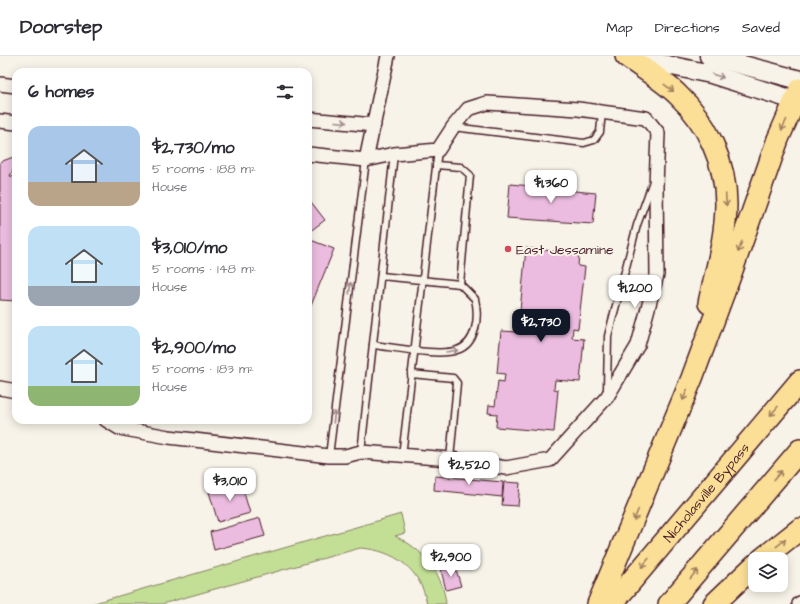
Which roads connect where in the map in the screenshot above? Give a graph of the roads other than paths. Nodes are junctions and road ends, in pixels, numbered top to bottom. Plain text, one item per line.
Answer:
1 (388, 56) edge
2 (626, 56) edge
3 (709, 56) edge
4 (800, 80) edge
5 (0, 84) edge
6 (12, 86) edge
7 (798, 97) edge
8 (602, 112) junction
9 (312, 119) edge
10 (0, 121) edge
11 (12, 122) edge
12 (374, 125) junction
13 (452, 127) junction
14 (438, 150) junction
15 (312, 154) edge
16 (394, 154) junction
17 (366, 160) junction
18 (436, 165) junction
19 (656, 173) junction
20 (381, 276) junction
21 (422, 280) junction
22 (460, 284) junction
23 (373, 345) junction
24 (414, 350) junction
25 (694, 373) junction
26 (411, 374) junction
27 (800, 381) edge
28 (0, 388) edge
29 (12, 390) edge
30 (607, 397) junction
31 (112, 424) edge
32 (800, 450) edge
33 (361, 452) junction
34 (329, 456) junction
35 (402, 456) junction
36 (450, 459) junction
37 (800, 529) edge
38 (771, 552) edge
39 (748, 572) edge
40 (598, 604) edge
41 (612, 604) edge
42 (669, 604) edge
43 (714, 604) edge

1 - 12 street
2 -> 7 main road
2 -> 25 highway
3 - 4 main road
5 - 6 street
7 -> 25 highway
8 - 13 street
8 - 13 lane
8 - 19 street
9 -> 12 street
10 - 11 street
12 - 17 street
13 - 14 street
14 - 16 street
14 - 18 lane
15 - 17 street
16 - 17 street
16 - 20 lane
34 -> 17 lane
18 - 21 lane
18 - 22 lane
19 - 30 lane
19 - 30 street
20 - 21 lane
20 - 23 lane
21 - 22 lane
21 - 24 lane
24 -> 22 lane
23 - 24 lane
23 - 33 lane
24 - 26 lane
25 -> 40 highway
26 - 35 lane
26 - 36 lane
27 -> 41 highway, Nicholasville Bypass
28 - 29 street
30 - 36 street
31 - 34 street
42 -> 32 highway
33 - 34 street
33 - 35 street
35 - 36 street
38 -> 37 highway
39 - 43 highway

